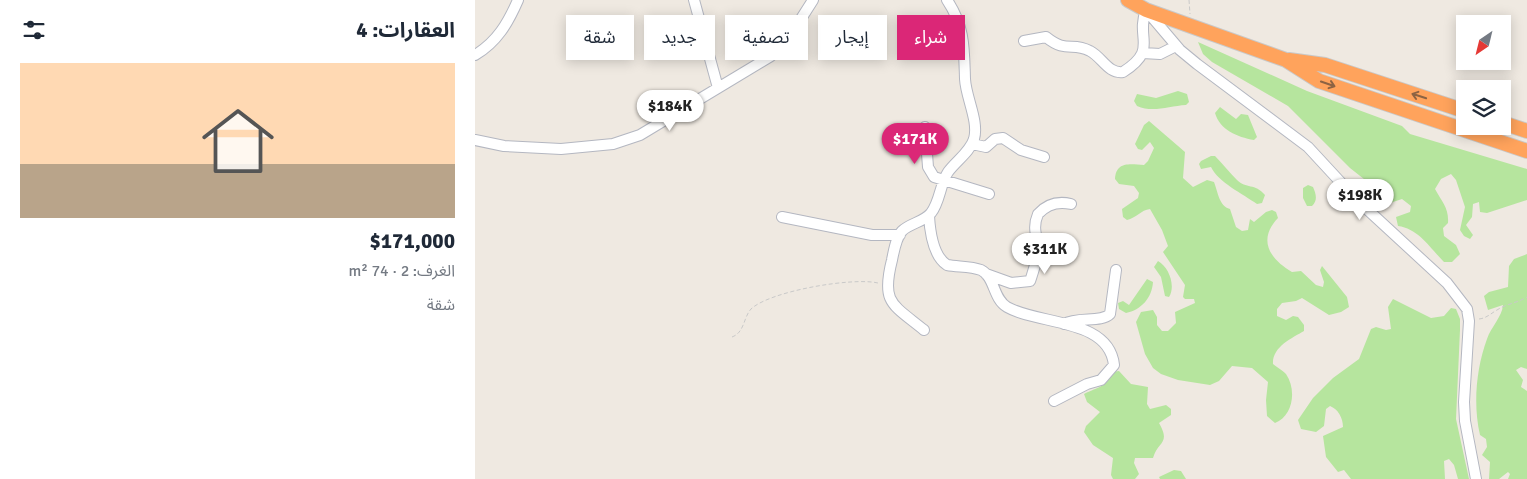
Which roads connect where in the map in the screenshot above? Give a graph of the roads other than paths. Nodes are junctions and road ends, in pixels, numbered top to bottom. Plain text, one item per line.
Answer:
1 (518, 0) edge
2 (694, 0) edge
3 (813, 0) edge
4 (947, 0) edge
5 (1128, 0) edge
6 (1146, 10) junction
7 (1024, 41) dead end
8 (1176, 46) junction
9 (1143, 53) junction
10 (475, 55) edge
11 (1285, 60) junction
12 (718, 88) junction
13 (1456, 108) edge
14 (1511, 126) edge
15 (925, 127) dead end
16 (1527, 131) edge
17 (475, 140) edge
18 (972, 144) junction
19 (1527, 151) edge
20 (1044, 157) dead end
21 (943, 182) junction
22 (989, 194) dead end
23 (1071, 204) dead end
24 (929, 216) junction
25 (782, 217) dead end
26 (900, 235) junction
27 (1116, 270) dead end
28 (985, 274) junction
29 (1063, 324) junction
30 (923, 330) dead end
31 (1054, 401) dead end
32 (1476, 479) edge

1 - 10 street
2 - 12 street
3 - 12 street
4 - 18 street
5 - 6 highway
6 - 8 street
6 - 9 street
6 - 11 highway
7 - 9 street
8 - 9 street
8 - 32 street
13 -> 11 highway
11 -> 19 highway
12 - 17 street
14 - 16 highway
15 - 21 street
18 - 20 street
18 - 21 street
21 - 22 street
21 - 24 street
23 - 28 street
24 - 26 street
24 - 28 street
25 - 26 street
26 - 30 street
27 - 29 street
28 - 29 street
29 - 31 street

